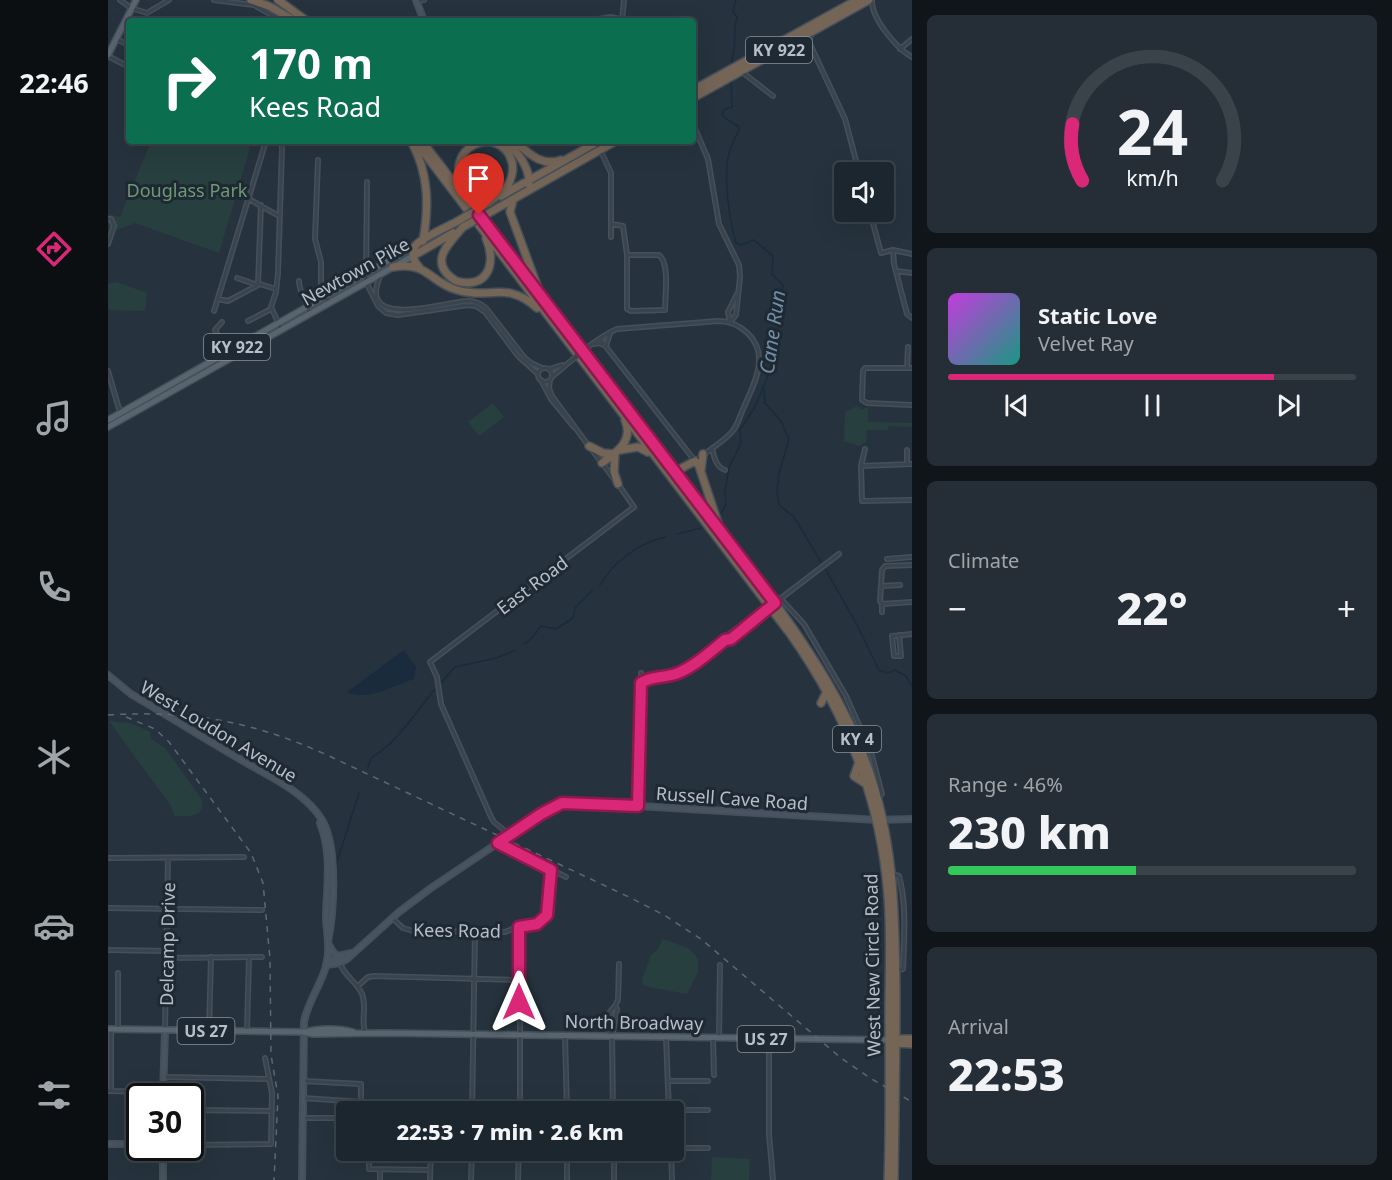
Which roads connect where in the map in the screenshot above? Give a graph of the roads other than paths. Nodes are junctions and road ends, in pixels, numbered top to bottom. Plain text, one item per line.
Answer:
1 (120, 0) edge
2 (136, 0) edge
3 (169, 0) edge
4 (214, 0) edge
5 (251, 0) edge
6 (267, 0) edge
7 (424, 0) edge
8 (624, 0) edge
9 (280, 1) edge
10 (416, 1) edge
11 (867, 2) edge
12 (131, 8) junction
13 (831, 15) junction
14 (126, 18) edge
15 (126, 18) edge
16 (277, 18) edge
17 (291, 18) edge
18 (292, 18) edge
19 (303, 18) edge
20 (423, 18) edge
21 (623, 18) edge
22 (817, 29) junction
23 (116, 39) junction
24 (912, 39) edge
25 (795, 41) junction
26 (809, 42) junction
27 (126, 44) edge
28 (900, 49) junction
29 (108, 56) edge
30 (912, 57) edge
31 (126, 64) edge
32 (751, 65) junction
33 (737, 73) junction
34 (751, 78) junction
35 (696, 88) edge
36 (771, 94) dead end
37 (696, 96) edge
38 (696, 131) edge
39 (265, 144) edge
40 (280, 144) edge
41 (414, 144) edge
42 (415, 144) edge
43 (424, 144) edge
44 (476, 144) edge
45 (495, 144) edge
46 (507, 144) edge
47 (518, 144) edge
48 (592, 144) edge
49 (598, 144) edge
50 (611, 144) edge
51 (583, 150) junction
52 (601, 150) junction
53 (318, 160) dead end
54 (856, 162) edge
55 (529, 180) junction
56 (367, 182) dead end
57 (526, 192) junction
58 (247, 198) junction
59 (513, 199) junction
60 (488, 203) junction
61 (261, 206) junction
62 (474, 209) junction
63 (279, 216) junction
64 (108, 219) edge
65 (873, 222) edge
66 (460, 224) junction
67 (611, 224) junction
68 (479, 225) junction
69 (611, 237) dead end
70 (420, 243) junction
71 (108, 244) edge
72 (893, 250) junction
73 (912, 254) edge
74 (627, 255) junction
75 (413, 256) junction
76 (393, 267) junction
77 (420, 268) junction
78 (896, 271) junction
79 (381, 273) junction
80 (912, 273) edge
81 (366, 274) junction
82 (237, 278) dead end
83 (299, 281) dead end
84 (366, 282) junction
85 (258, 285) junction
86 (277, 289) junction
87 (738, 292) junction
88 (541, 296) junction
89 (218, 299) junction
90 (327, 299) junction
91 (271, 309) junction
92 (309, 310) junction
93 (214, 311) dead end
94 (728, 312) junction
95 (546, 315) junction
96 (736, 315) junction
97 (912, 318) edge
98 (248, 321) dead end
99 (718, 321) junction
100 (222, 322) dead end
101 (730, 322) junction
102 (280, 326) junction
103 (740, 326) junction
104 (611, 331) junction
105 (600, 339) junction
106 (590, 346) junction
107 (606, 346) junction
108 (908, 347) dead end
109 (229, 356) junction
110 (572, 360) junction
111 (542, 368) junction
112 (907, 368) junction
113 (912, 368) edge
114 (550, 369) junction
115 (108, 370) edge
116 (538, 374) junction
117 (553, 376) junction
118 (541, 380) junction
119 (550, 380) junction
120 (912, 405) edge
121 (622, 413) junction
122 (122, 415) junction
123 (108, 420) edge
124 (108, 427) edge
125 (578, 431) junction
126 (627, 439) junction
127 (589, 446) junction
128 (632, 446) junction
129 (712, 448) junction
130 (865, 449) dead end
131 (907, 450) dead end
132 (617, 452) junction
133 (703, 454) junction
134 (655, 458) junction
135 (666, 461) junction
136 (694, 461) junction
137 (602, 463) junction
138 (907, 464) junction
139 (912, 464) edge
140 (861, 466) junction
141 (682, 468) junction
142 (725, 471) dead end
143 (701, 472) junction
144 (618, 484) junction
145 (912, 500) edge
146 (726, 539) junction
147 (839, 554) dead end
148 (912, 557) edge
149 (887, 559) dead end
150 (912, 565) edge
151 (900, 585) dead end
152 (881, 586) junction
153 (912, 602) edge
154 (775, 603) junction
155 (882, 604) junction
156 (882, 612) dead end
157 (912, 634) edge
158 (899, 635) junction
159 (641, 673) dead end
160 (108, 675) edge
161 (641, 683) junction
162 (638, 806) junction
163 (912, 819) edge
164 (880, 820) junction
165 (510, 834) junction
166 (498, 843) junction
167 (244, 857) dead end
168 (108, 858) edge
169 (168, 858) junction
170 (551, 870) junction
171 (566, 877) dead end
172 (108, 908) edge
173 (168, 909) junction
174 (262, 910) dead end
175 (392, 918) junction
176 (519, 927) junction
177 (475, 932) junction
178 (328, 942) junction
179 (108, 951) edge
180 (168, 951) junction
181 (350, 955) junction
182 (211, 957) junction
183 (249, 957) junction
184 (262, 957) dead end
185 (168, 958) junction
186 (327, 963) junction
187 (340, 963) junction
188 (619, 964) dead end
189 (720, 965) dead end
190 (118, 973) dead end
191 (474, 979) junction
192 (519, 980) junction
193 (358, 986) junction
194 (112, 1029) edge
195 (165, 1030) junction
196 (209, 1031) junction
197 (247, 1031) junction
198 (304, 1032) junction
199 (365, 1032) junction
200 (474, 1035) junction
201 (520, 1035) junction
202 (566, 1036) junction
203 (612, 1037) junction
204 (666, 1037) junction
205 (716, 1038) junction
206 (769, 1039) junction
207 (912, 1039) edge
208 (894, 1041) junction
209 (912, 1044) edge
210 (265, 1058) dead end
211 (714, 1075) dead end
212 (163, 1077) junction
213 (268, 1079) junction
214 (303, 1081) junction
215 (708, 1081) dead end
216 (668, 1082) junction
217 (163, 1083) edge
218 (109, 1091) edge
219 (126, 1091) edge
220 (303, 1098) junction
221 (346, 1101) edge
222 (361, 1101) edge
223 (472, 1101) edge
224 (519, 1101) edge
225 (567, 1101) edge
226 (613, 1101) edge
227 (669, 1101) edge
228 (204, 1110) edge
229 (708, 1110) dead end
230 (272, 1111) junction
231 (684, 1111) edge
232 (303, 1118) junction
233 (336, 1118) edge
234 (108, 1144) edge
235 (126, 1144) edge
236 (204, 1144) edge
237 (708, 1148) dead end
238 (684, 1149) edge
239 (163, 1161) edge
240 (369, 1161) edge
241 (430, 1161) edge
242 (472, 1161) edge
243 (519, 1161) edge
244 (567, 1161) edge
245 (614, 1161) edge
246 (672, 1161) edge
247 (380, 1169) junction
248 (430, 1170) junction
249 (162, 1180) edge
250 (302, 1180) edge
251 (380, 1180) edge
252 (430, 1180) edge
253 (471, 1180) edge
254 (518, 1180) edge
255 (567, 1180) edge
256 (614, 1180) edge
257 (672, 1180) edge
258 (773, 1180) edge
259 (888, 1180) edge
260 (894, 1180) edge

1 - 12 street
2 - 12 main road
3 - 12 street
4 - 16 street
5 - 17 highway
6 - 18 highway
7 - 10 street
8 - 21 street
9 - 19 highway
10 - 20 street
11 - 13 highway, KY 922
11 - 22 highway, KY 922
11 - 28 street
12 - 15 main road
13 - 22 highway
13 - 35 highway, KY 922
14 - 23 main road
22 - 25 highway, KY 922
22 - 26 street
23 - 27 street
23 - 29 main road
24 - 28 street
25 - 26 street
25 - 32 highway, KY 922
26 - 54 street
28 - 30 street
29 - 31 street
32 - 33 highway, KY 922
32 - 34 street
33 - 34 street
33 - 37 highway, KY 922
34 - 36 street
38 - 87 street
39 - 58 street
40 - 63 street
41 - 70 highway
42 - 68 highway, West New Circle Road / KY 4
43 - 62 highway, West New Circle Road / KY 4
44 - 62 highway
45 - 60 highway
46 - 55 highway
47 - 51 highway
48 - 51 highway, Newtown Pike / KY 922
49 - 52 street
50 - 52 highway, Newtown Pike / KY 922
51 - 55 highway, Newtown Pike / KY 922
52 - 57 highway, Newtown Pike / KY 922
52 - 67 street
53 - 90 street
55 - 57 highway
55 - 60 highway, Newtown Pike / KY 922
56 - 81 street
57 - 59 highway, Newtown Pike / KY 922
58 - 61 street
58 - 89 street
59 - 66 highway, Newtown Pike / KY 922, bridge
59 - 88 highway
60 - 66 highway, Newtown Pike / KY 922, bridge
61 - 63 street
61 - 85 street
62 - 88 highway, West New Circle Road / KY 4
63 - 86 street
64 - 71 street
65 - 72 street
66 - 68 highway
66 - 70 highway, Newtown Pike / KY 922
66 - 75 highway, Newtown Pike / KY 922
67 - 69 street
67 - 74 street
68 - 95 highway, West New Circle Road / KY 4
70 - 75 highway
70 - 81 main road, Newtown Pike / KY 922
72 - 73 street
72 - 78 street
74 - 74 street
75 - 76 main road, Newtown Pike / KY 922
75 - 77 highway
76 - 77 highway
76 - 79 main road, Newtown Pike / KY 922
77 - 95 highway
78 - 80 street
78 - 97 street
79 - 84 main road, Newtown Pike / KY 922
79 - 111 street
81 - 84 street
81 - 90 main road, Newtown Pike / KY 922
82 - 85 street
83 - 92 street
84 - 90 main road, Newtown Pike / KY 922
84 - 116 street
85 - 86 street
85 - 89 street
86 - 91 street
87 - 94 street
87 - 96 street
88 - 135 highway, West New Circle Road / KY 4
89 - 93 street
90 - 92 main road, Newtown Pike / KY 922
91 - 98 street
91 - 102 street
92 - 102 main road, Newtown Pike / KY 922
94 - 99 street
94 - 101 street
95 - 121 highway, West New Circle Road / KY 4
96 - 101 street
96 - 103 street
99 - 101 street
99 - 104 street
100 - 109 street
101 - 103 street
102 - 109 main road, Newtown Pike / KY 922
103 - 129 street
104 - 105 street
104 - 107 street
105 - 106 street
105 - 107 street
106 - 107 street
106 - 110 street, bridge
107 - 136 street
108 - 112 street
109 - 122 main road, Newtown Pike / KY 922
110 - 114 street
110 - 117 street
111 - 114 street
111 - 116 street
112 - 113 street
112 - 120 street
114 - 117 street
115 - 122 street
116 - 118 street
117 - 119 street
118 - 119 street
118 - 125 street
119 - 125 street
121 - 126 highway
121 - 134 highway, West New Circle Road / KY 4
122 - 123 main road, Newtown Pike / KY 922
122 - 124 main road, Newtown Pike / KY 922
125 - 127 street
126 - 128 highway
126 - 132 highway
127 - 132 highway
127 - 137 street
128 - 132 highway
128 - 134 highway
129 - 133 street
129 - 142 street
130 - 140 street
131 - 138 street
132 - 137 highway
132 - 144 highway
133 - 136 street
133 - 143 highway
134 - 154 highway, West New Circle Road / KY 4
135 - 141 highway
135 - 146 highway, West New Circle Road / KY 4
136 - 141 highway
136 - 143 highway
137 - 144 street
138 - 139 street
138 - 140 street
140 - 145 street
141 - 143 highway
143 - 146 highway
144 - 165 street, East Road
146 - 154 highway, West New Circle Road / KY 4
147 - 154 street
148 - 149 street
150 - 152 street
151 - 152 street
152 - 155 street
153 - 155 street
154 - 161 street
154 - 164 highway, West New Circle Road / KY 4
154 - 164 highway, West New Circle Road / KY 4
155 - 156 street
157 - 158 street
158 - 158 street
159 - 161 street
160 - 178 street, West Loudon Avenue
161 - 162 street
162 - 164 street, Russell Cave Road
162 - 165 street, Russell Cave Road
163 - 164 street, Russell Cave Road
164 - 208 highway, West New Circle Road / KY 4
164 - 208 highway, West New Circle Road / KY 4
165 - 166 street, Russell Cave Road
166 - 170 street
166 - 175 street, Russell Cave Road
167 - 169 street
168 - 169 street
169 - 173 street, Delcamp Drive
170 - 171 street
170 - 176 street, Kees Road
172 - 173 street
173 - 174 street
173 - 180 street, Delcamp Drive
175 - 177 street, Kees Road
175 - 181 street, Russell Cave Road
176 - 177 street, Kees Road
176 - 192 street
177 - 191 street
178 - 181 street
178 - 186 street, West Loudon Avenue
179 - 180 street
180 - 185 street, Delcamp Drive
181 - 186 street
181 - 187 street, Russell Cave Road
182 - 183 street
182 - 185 street
182 - 196 street
183 - 184 street
183 - 197 street
185 - 195 street, Delcamp Drive
186 - 187 street
186 - 198 street, West Loudon Avenue
187 - 193 street
188 - 203 street
189 - 205 street
190 - 194 street
191 - 192 street
191 - 193 street
191 - 200 street
192 - 201 street
193 - 199 street
194 - 195 main road, North Broadway / US 27
194 - 218 street
195 - 196 main road, North Broadway / US 27
195 - 212 street
196 - 197 main road, North Broadway / US 27
197 - 198 main road, North Broadway / US 27
198 - 199 main road, North Broadway / US 27
198 - 214 street, West Loudon Avenue
199 - 200 main road, North Broadway / US 27
200 - 201 main road, North Broadway / US 27
200 - 223 street
201 - 202 main road, North Broadway / US 27
201 - 224 street
202 - 203 main road, North Broadway / US 27
202 - 225 street
203 - 204 main road, North Broadway / US 27
203 - 226 street
204 - 205 main road, North Broadway / US 27
204 - 216 street
205 - 206 main road, North Broadway / US 27
205 - 211 street
206 - 208 main road, North Broadway / US 27
206 - 258 street
207 - 208 highway, North Broadway / US 27
208 - 209 highway, North Broadway / US 27
208 - 259 highway, West New Circle Road / KY 4
208 - 260 highway, West New Circle Road / KY 4
210 - 213 street
212 - 213 street
212 - 217 street
213 - 230 street
214 - 220 street, West Loudon Avenue
214 - 222 street
215 - 216 street
216 - 227 street
218 - 219 street
220 - 221 street
220 - 232 street, West Loudon Avenue
228 - 230 street
229 - 231 street
230 - 236 street
232 - 233 street
232 - 250 street, West Loudon Avenue
234 - 235 street
237 - 238 street
239 - 249 street
240 - 247 street
241 - 248 street
242 - 253 street
243 - 254 street
244 - 255 street
245 - 256 street
246 - 257 street
247 - 248 street
247 - 251 street
248 - 252 street

